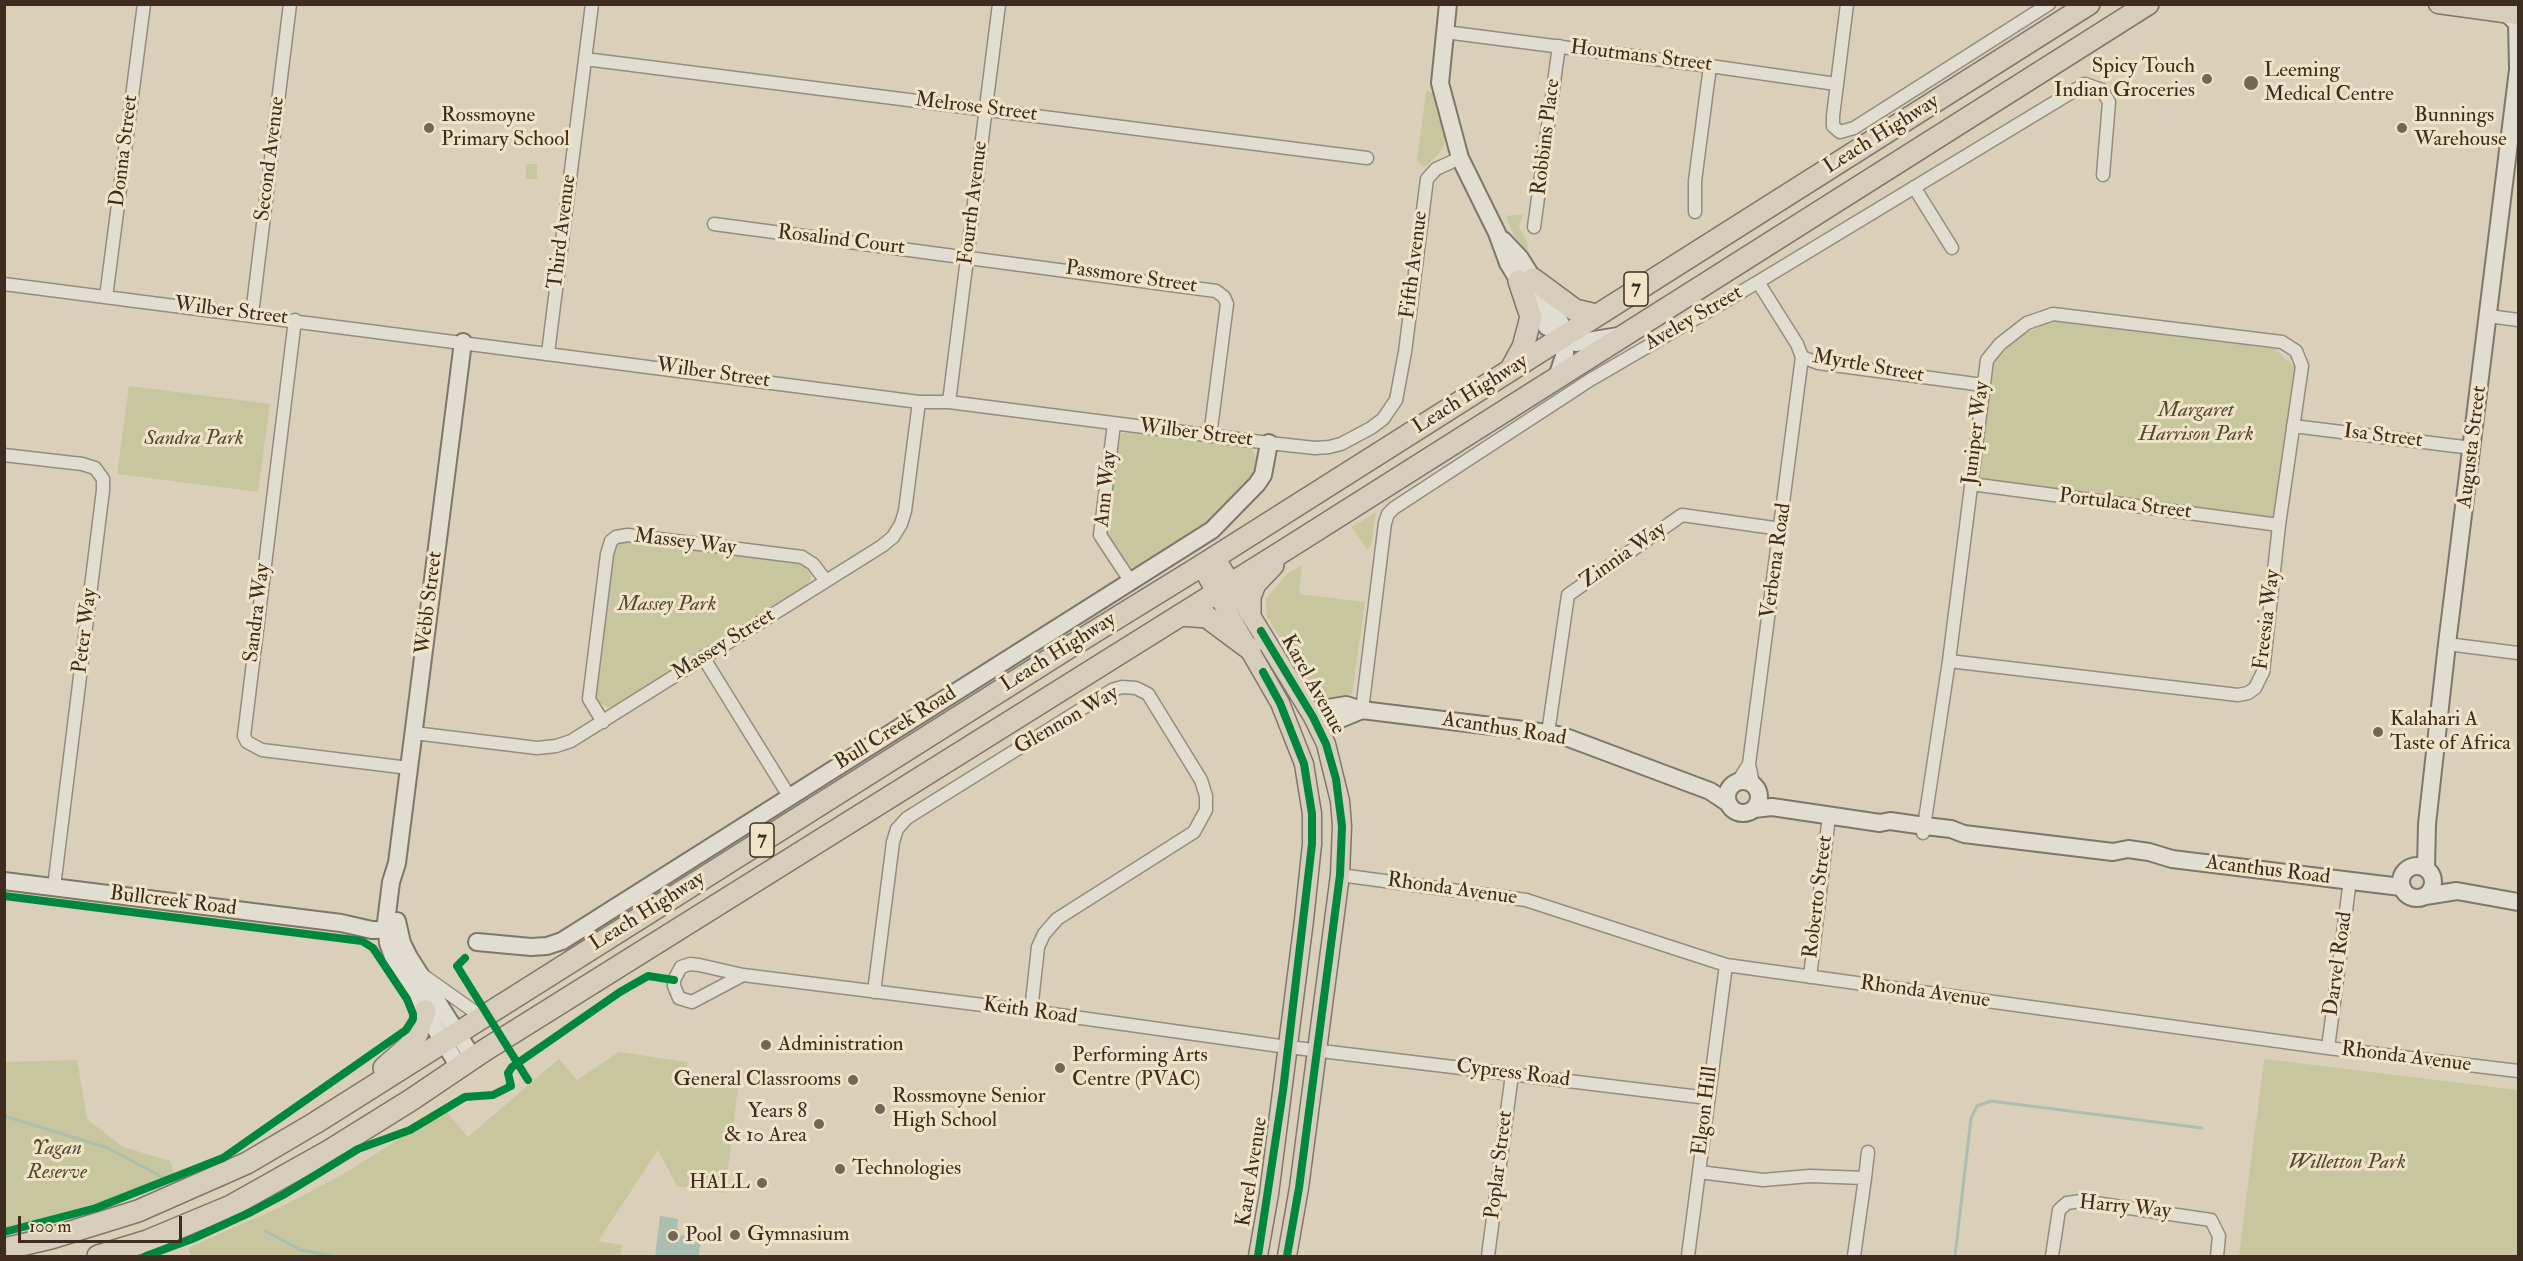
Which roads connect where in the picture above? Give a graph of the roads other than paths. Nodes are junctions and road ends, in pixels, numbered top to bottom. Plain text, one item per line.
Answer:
1 (144, 4) edge
2 (290, 4) edge
3 (592, 4) edge
4 (999, 4) edge
5 (1448, 4) edge
6 (1847, 4) edge
7 (2049, 4) edge
8 (2089, 4) edge
9 (2148, 4) edge
10 (2438, 4) edge
11 (2514, 10) edge
12 (1445, 32) junction
13 (1559, 46) junction
14 (585, 59) junction
15 (1710, 66) junction
16 (2518, 69) edge
17 (1836, 84) junction
18 (986, 109) junction
19 (1367, 158) dead end
20 (1460, 158) junction
21 (2513, 162) edge
22 (2103, 175) dead end
23 (1914, 188) junction
24 (1695, 212) dead end
25 (714, 224) dead end
26 (1534, 227) dead end
27 (1952, 248) dead end
28 (967, 257) junction
29 (1526, 280) junction
30 (1758, 282) junction
31 (4, 284) edge
32 (106, 297) junction
33 (252, 314) junction
34 (1596, 315) junction
35 (2489, 316) junction
36 (295, 320) junction
37 (2518, 320) edge
38 (1566, 334) junction
39 (1625, 334) junction
40 (463, 342) junction
41 (2296, 351) joint
42 (548, 353) junction
43 (1802, 357) junction
44 (1510, 369) junction
45 (1557, 377) junction
46 (1983, 385) junction
47 (1398, 391) joint
48 (919, 402) junction
49 (949, 402) junction
50 (1114, 424) junction
51 (2293, 426) junction
52 (1210, 436) junction
53 (1269, 443) junction
54 (2472, 448) junction
55 (4, 455) edge
56 (1971, 484) junction
57 (2279, 525) junction
58 (1781, 529) junction
59 (1288, 549) junction
60 (1208, 562) junction
61 (826, 582) junction
62 (1131, 582) junction
63 (1224, 587) junction
64 (1250, 612) junction
65 (1180, 615) junction
66 (2447, 644) junction
67 (1250, 649) junction
68 (2518, 653) edge
69 (703, 657) junction
70 (1949, 661) junction
71 (1280, 703) junction
72 (1362, 710) junction
73 (1313, 717) junction
74 (603, 722) junction
75 (414, 733) junction
76 (1548, 733) junction
77 (1299, 749) junction
78 (409, 768) junction
79 (789, 796) junction
80 (1748, 796) junction
81 (1829, 816) junction
82 (1924, 829) junction
83 (2414, 874) junction
84 (1340, 875) junction
85 (4, 881) edge
86 (2358, 881) junction
87 (54, 887) junction
88 (2457, 891) junction
89 (2425, 896) junction
90 (2518, 902) edge
91 (392, 926) junction
92 (477, 942) dead end
93 (1726, 965) junction
94 (420, 974) junction
95 (743, 975) junction
96 (1810, 977) junction
97 (874, 992) junction
98 (425, 1011) junction
99 (1031, 1011) junction
100 (482, 1017) junction
101 (451, 1038) junction
102 (1287, 1047) junction
103 (2328, 1048) junction
104 (1317, 1051) junction
105 (466, 1063) junction
106 (2518, 1071) edge
107 (1512, 1074) junction
108 (1708, 1098) junction
109 (315, 1122) junction
110 (1868, 1152) dead end
111 (1699, 1172) junction
112 (1865, 1178) junction
113 (4, 1249) edge
114 (98, 1257) edge
115 (1258, 1257) edge
116 (1287, 1257) edge
117 (1488, 1257) edge
118 (1688, 1257) edge
119 (1854, 1257) edge
120 (2052, 1257) edge
121 (2217, 1257) edge

1 - 32 street, Donna Street
2 - 33 street, Second Avenue
3 - 14 street, Third Avenue
4 - 18 street, Fourth Avenue
5 - 12 street
6 - 17 street
7 - 17 street
8 - 34 highway, Leach Highway / 7
9 - 39 highway, Leach Highway / 7
10 - 11 main road
11 - 16 street, Augusta Street
12 - 13 street, Houtmans Street
12 - 20 street
13 - 15 street, Houtmans Street
13 - 26 street, Robbins Place
14 - 18 street, Melrose Street
14 - 42 street, Third Avenue
15 - 17 street, Houtmans Street
15 - 24 street
16 - 21 street, Augusta Street
18 - 19 street, Melrose Street
18 - 28 street, Fourth Avenue
20 - 29 street
20 - 47 street, Fifth Avenue
21 - 35 street, Augusta Street
22 - 23 street, Aveley Street
23 - 27 street
23 - 30 street, Aveley Street
25 - 28 street, Rosalind Court
28 - 49 street, Fourth Avenue
28 - 52 street, Passmore Street
29 - 34 highway
29 - 38 street
29 - 44 highway
30 - 43 street, Myrtle Street
30 - 72 street, Aveley Street
31 - 32 street, Wilber Street
32 - 33 street, Wilber Street
33 - 36 street, Wilber Street
34 - 38 highway, Leach Highway / 7
35 - 37 street
35 - 54 street, Augusta Street
36 - 40 street, Wilber Street
36 - 78 street, Sandra Way
38 - 39 street
38 - 44 highway, Leach Highway / 7
38 - 45 street
39 - 45 highway, Leach Highway / 7
40 - 42 street, Wilber Street
40 - 75 street, Webb Street
41 - 46 street, Juniper Way
41 - 51 street, Freesia Way
42 - 48 street, Wilber Street
43 - 46 street, Myrtle Street
43 - 58 street, Verbena Road
44 - 60 highway, Leach Highway / 7
45 - 59 highway, Leach Highway / 7
46 - 56 street, Juniper Way
47 - 53 street, Wilber Street
48 - 49 street, Wilber Street
48 - 61 street, Massey Street
49 - 50 street, Wilber Street
50 - 52 street, Wilber Street
50 - 62 street, Ann Way
51 - 54 street, Isa Street
51 - 57 street, Freesia Way
52 - 53 street, Wilber Street
53 - 62 street, Bull Creek Road
54 - 66 street, Augusta Street
55 - 87 street, Peter Way
56 - 57 street, Portulaca Street
56 - 70 street, Juniper Way
57 - 70 street, Freesia Way
58 - 76 street, Zinnia Way
58 - 80 street, Verbena Road
59 - 63 highway, Leach Highway / 7
59 - 64 highway
60 - 63 main road, Karel Avenue
60 - 100 highway, Leach Highway / 7
61 - 69 street, Massey Street
61 - 74 street, Massey Way
62 - 79 street, Bull Creek Road
63 - 64 main road, Karel Avenue
63 - 65 highway, Leach Highway / 7
63 - 67 main road, Karel Avenue
64 - 73 main road, Karel Avenue
65 - 67 highway
65 - 105 highway, Leach Highway / 7
66 - 68 street
66 - 83 street, Augusta Street
67 - 71 main road, Karel Avenue
69 - 74 street, Massey Street
69 - 79 street
70 - 82 street, Juniper Way
71 - 73 main road
71 - 77 main road, Karel Avenue
72 - 73 street, Acanthus Road
72 - 76 street, Acanthus Road
73 - 77 main road
73 - 84 main road, Karel Avenue
74 - 75 street, Massey Street
75 - 78 street, Webb Street
76 - 80 street, Acanthus Road
77 - 102 main road, Karel Avenue
78 - 91 street, Webb Street
79 - 92 street, Bull Creek Road
80 - 81 street, Acanthus Road
81 - 82 street, Acanthus Road
81 - 96 street, Roberto Street
82 - 86 street, Acanthus Road
83 - 86 street, Acanthus Road
83 - 88 street, Acanthus Road
83 - 89 street
83 - 89 street, Acanthus Road
84 - 93 street, Rhonda Avenue
84 - 104 main road, Karel Avenue
85 - 87 street, Bullcreek Road
86 - 103 street, Darvel Road
87 - 91 street, Bullcreek Road
88 - 89 street, Acanthus Road
88 - 90 street, Acanthus Road
91 - 94 street, Webb Street
91 - 98 street, Webb Street
93 - 96 street, Rhonda Avenue
93 - 108 street, Elgon Hill
94 - 100 street, Webb Street
94 - 101 street, Webb Street
95 - 95 street, Keith Road
95 - 97 street, Keith Road
96 - 103 street, Rhonda Avenue
97 - 99 street, Keith Road
97 - 99 street, Glennon Way
98 - 101 street, Webb Street
98 - 109 highway
99 - 102 street, Keith Road
100 - 101 highway, Leach Highway / 7
101 - 105 street, Webb Street
101 - 109 highway, Leach Highway / 7
102 - 104 street, Keith Road
102 - 115 main road, Karel Avenue
103 - 106 street, Rhonda Avenue
104 - 107 street, Cypress Road
104 - 116 main road, Karel Avenue
105 - 114 highway, Leach Highway / 7
107 - 108 street, Cypress Road
107 - 117 street, Poplar Street
108 - 111 street, Elgon Hill
109 - 113 highway, Leach Highway / 7
110 - 112 street
111 - 112 street
111 - 118 street, Elgon Hill
112 - 119 street
120 - 121 street, Harry Way

